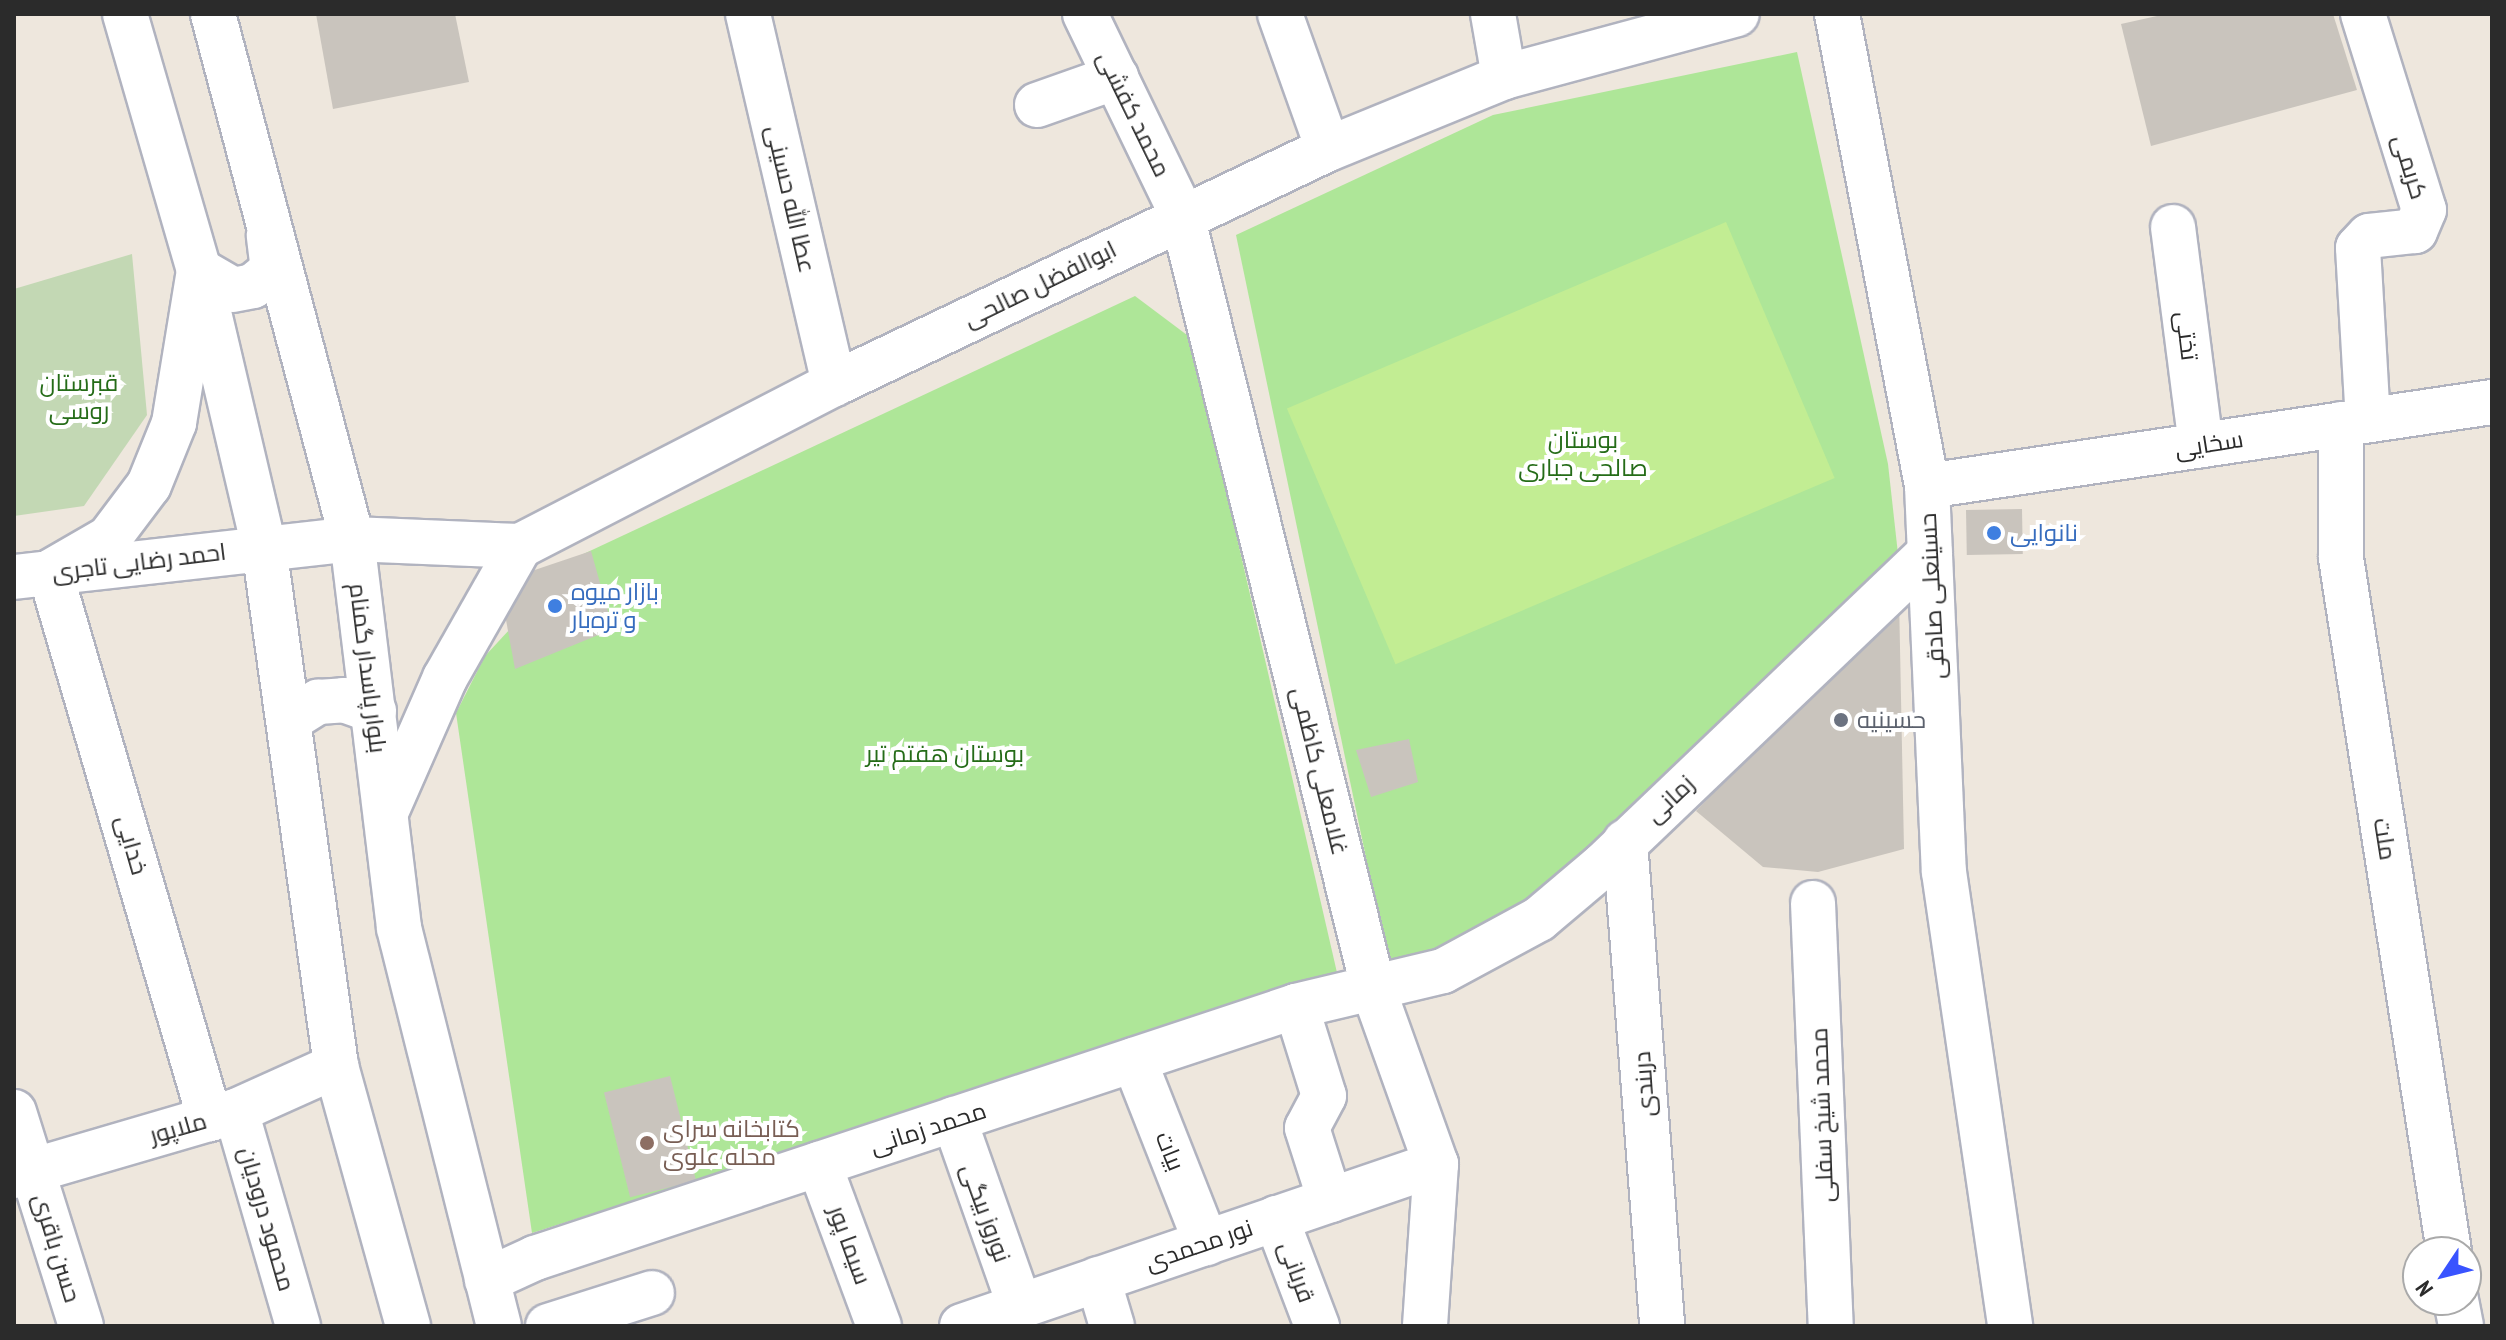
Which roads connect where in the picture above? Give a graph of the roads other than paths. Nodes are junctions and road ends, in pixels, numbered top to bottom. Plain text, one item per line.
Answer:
1 (125, 14) edge
2 (213, 14) edge
3 (1085, 14) edge
4 (1280, 14) edge
5 (1493, 14) edge
6 (1737, 14) edge
7 (1837, 14) edge
8 (2363, 14) edge
9 (758, 16) edge
10 (1116, 77) junction
11 (1504, 77) junction
12 (1037, 105) dead end
13 (1328, 149) junction
14 (265, 201) junction
15 (1182, 215) junction
16 (2173, 227) dead end
17 (199, 270) junction
18 (834, 384) junction
19 (2492, 402) edge
20 (2354, 422) junction
21 (2201, 445) junction
22 (1927, 486) junction
23 (352, 539) junction
24 (520, 546) junction
25 (264, 547) junction
26 (1930, 553) junction
27 (32, 574) edge
28 (374, 711) junction
29 (292, 718) junction
30 (386, 812) junction
31 (1625, 842) junction
32 (1813, 903) dead end
33 (1374, 991) junction
34 (1296, 1006) junction
35 (1134, 1060) junction
36 (336, 1066) junction
37 (14, 1112) edge
38 (223, 1115) junction
39 (954, 1119) junction
40 (819, 1164) junction
41 (1436, 1164) junction
42 (23, 1174) edge
43 (1330, 1200) junction
44 (1276, 1218) junction
45 (2447, 1236) edge
46 (1206, 1243) junction
47 (1098, 1279) junction
48 (487, 1280) junction
49 (652, 1293) dead end
50 (1020, 1306) junction
51 (81, 1326) edge
52 (298, 1326) edge
53 (408, 1326) edge
54 (499, 1326) edge
55 (548, 1326) edge
56 (879, 1326) edge
57 (962, 1326) edge
58 (1112, 1326) edge
59 (1317, 1326) edge
60 (1425, 1326) edge
61 (1662, 1326) edge
62 (1831, 1326) edge
63 (2010, 1326) edge

1 - 17 street
2 - 14 street, بلوار پاسدار گمنام
3 - 10 street, محمد کفشی
4 - 13 street
5 - 11 street
6 - 11 street, ابوالفضل صالحی
7 - 22 street, حسینعلی صادقی
8 - 20 street, کریمی
9 - 18 street, عطا الله حسینی
10 - 12 street
10 - 15 street, محمد کفشی
11 - 13 street, ابوالفضل صالحی
13 - 15 street, ابوالفضل صالحی
14 - 17 street
14 - 23 street, بلوار پاسدار گمنام
15 - 18 street, ابوالفضل صالحی
15 - 33 street, غلامعلی کاظمی
16 - 21 street, تختی
17 - 25 street
17 - 27 street
18 - 24 street, ابوالفضل صالحی
19 - 20 street, سخایی
20 - 21 street, سخایی
20 - 45 street, ملت
21 - 22 street, سخایی
22 - 26 street, حسینعلی صادقی
23 - 24 street, ابوالفضل صالحی
23 - 25 street, احمد رضایی تاجری
23 - 28 street, بلوار پاسدار گمنام
24 - 30 street
25 - 27 street, احمد رضایی تاجری
25 - 29 street
26 - 31 street, زمانی
26 - 63 street, حسینعلی صادقی
27 - 38 street, خدایی
28 - 29 street
28 - 30 street, بلوار پاسدار گمنام
29 - 36 street
30 - 48 street, بلوار پاسدار گمنام
31 - 33 street, زمانی
31 - 61 street, دربندی
32 - 62 street, محمد شیخ سفلی
33 - 34 street, محمد زمانی
33 - 41 street, غلامعلی کاظمی
34 - 35 street, محمد زمانی
34 - 43 street
35 - 39 street, محمد زمانی
35 - 46 street, بیات
36 - 38 street, ملاپور
36 - 53 street
37 - 42 street, حسن باقری
38 - 42 street, ملاپور
38 - 52 street, محمود درودیان
39 - 40 street, محمد زمانی
39 - 50 street, نوروز بیگی
40 - 48 street, محمد زمانی
40 - 56 street, سیما پور
41 - 43 street, نور محمدی
41 - 60 street, غلامعلی کاظمی
42 - 51 street, حسن باقری
43 - 44 street, نور محمدی
44 - 46 street, نور محمدی
44 - 59 street, قربانی
46 - 47 street, نور محمدی
47 - 50 street, نور محمدی
47 - 58 street
48 - 54 street, بلوار پاسدار گمنام
49 - 55 street
50 - 57 street, نور محمدی

